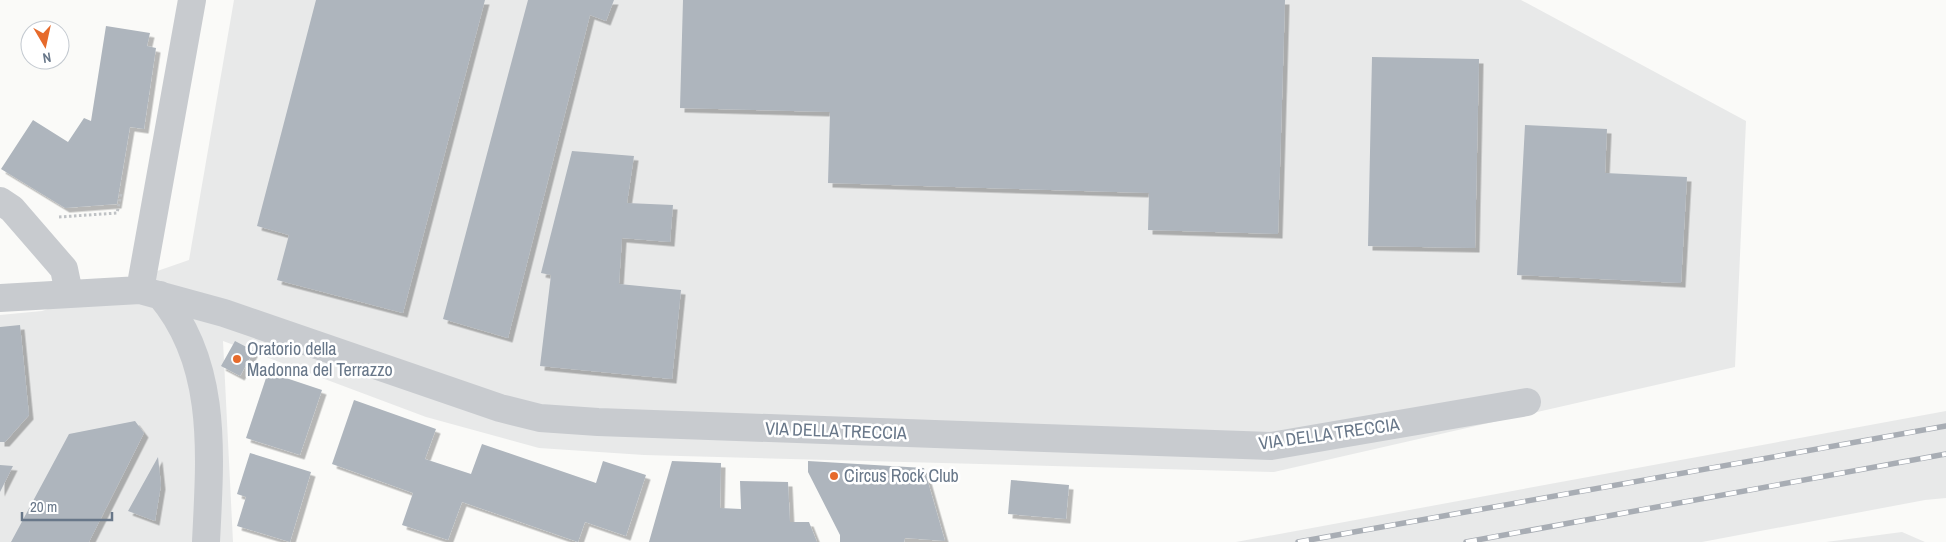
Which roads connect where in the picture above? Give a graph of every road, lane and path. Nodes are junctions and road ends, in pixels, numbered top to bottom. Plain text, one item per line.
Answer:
1 (192, 0) edge
2 (120, 194) dead end
3 (0, 201) edge
4 (58, 217) dead end
5 (150, 292) junction
6 (69, 293) junction
7 (0, 298) edge
8 (1527, 402) dead end
9 (206, 542) edge

1 - 5 street
2 - 4 path
3 - 6 street
5 - 6 street, VIA DELLA TRECCIA
5 - 8 street, VIA DELLA TRECCIA
5 - 9 street
6 - 7 street, VIA DELLA TRECCIA

